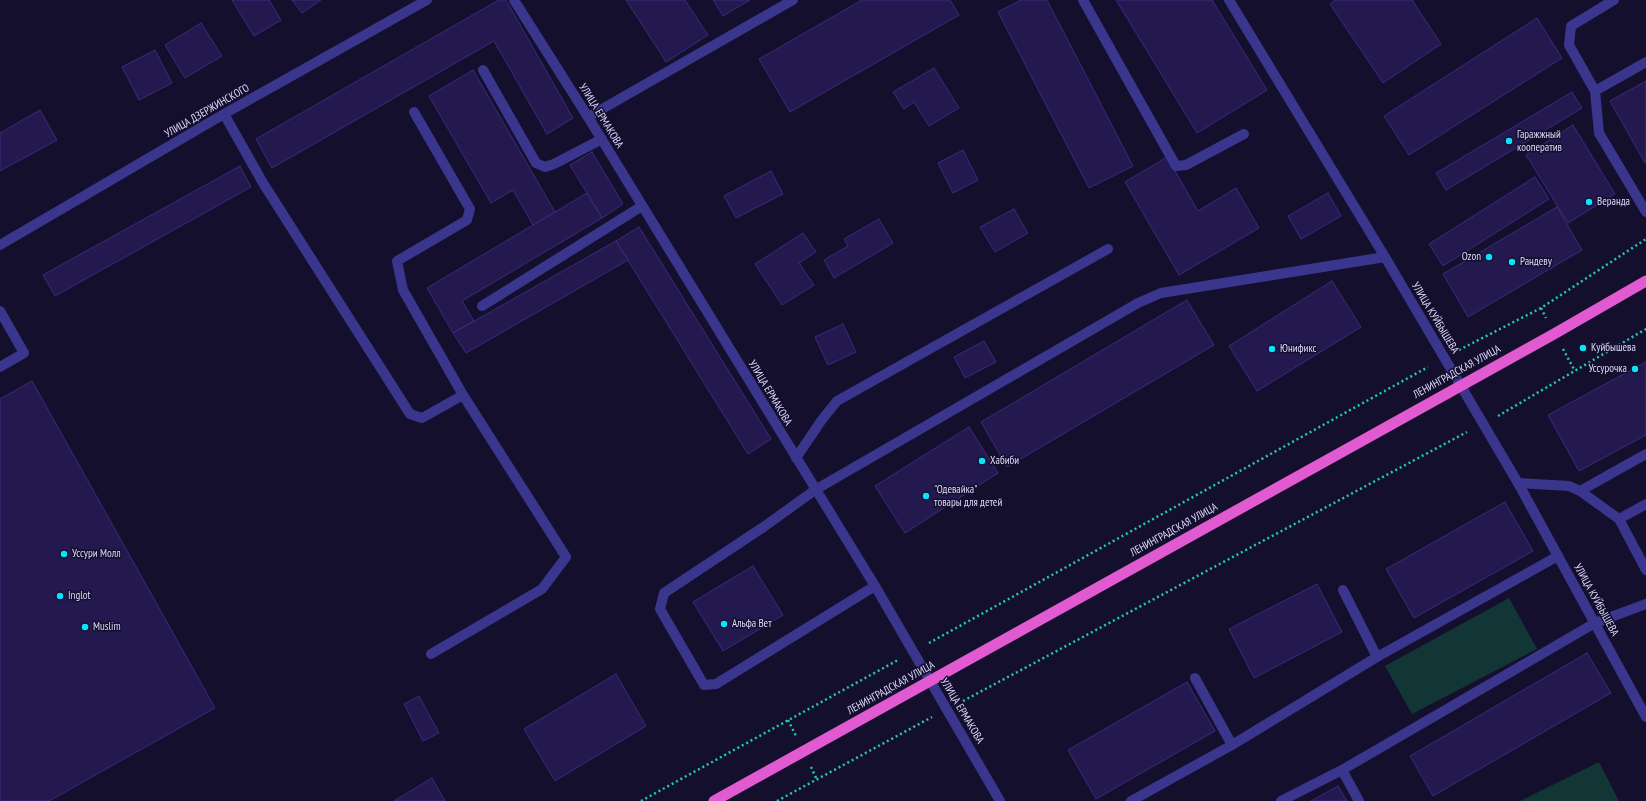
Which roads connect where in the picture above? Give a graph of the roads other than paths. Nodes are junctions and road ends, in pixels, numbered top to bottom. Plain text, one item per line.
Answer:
1 (427, 0) edge
2 (514, 0) edge
3 (793, 0) edge
4 (1083, 0) edge
5 (1229, 0) edge
6 (1614, 0) edge
7 (1646, 62) edge
8 (483, 70) dead end
9 (1595, 91) junction
10 (414, 112) dead end
11 (224, 114) junction
12 (588, 117) junction
13 (1244, 134) dead end
14 (602, 139) junction
15 (642, 206) junction
16 (1646, 212) edge
17 (0, 244) edge
18 (1108, 249) dead end
19 (1385, 257) junction
20 (1646, 281) edge
21 (482, 306) dead end
22 (0, 311) edge
23 (0, 367) edge
24 (1460, 385) junction
25 (463, 395) junction
26 (1646, 454) edge
27 (796, 458) junction
28 (1518, 483) junction
29 (815, 490) junction
30 (1580, 491) junction
31 (1646, 504) edge
32 (1619, 519) junction
33 (1558, 556) junction
34 (1646, 570) edge
35 (875, 586) junction
36 (1343, 590) dead end
37 (1646, 604) edge
38 (1595, 622) junction
39 (430, 654) dead end
40 (1377, 657) junction
41 (1195, 678) dead end
42 (930, 681) junction
43 (1646, 717) edge
44 (1232, 745) junction
45 (1342, 770) junction
46 (714, 801) edge
47 (1000, 801) edge
48 (1132, 801) edge
49 (1281, 801) edge
50 (1359, 801) edge

1 - 11 street, УЛИЦА ДЗЕРЖИНСКОГО
2 - 12 street, УЛИЦА ЕРМАКОВА
3 - 12 street
4 - 13 street
5 - 19 street, УЛИЦА КУЙБЫШЕВА
6 - 9 street
7 - 9 street
8 - 14 street
9 - 16 street
10 - 25 street
11 - 17 street, УЛИЦА ДЗЕРЖИНСКОГО
11 - 25 street
12 - 14 street, УЛИЦА ЕРМАКОВА
14 - 15 street, УЛИЦА ЕРМАКОВА
15 - 21 street
15 - 27 street, УЛИЦА ЕРМАКОВА
18 - 27 street
19 - 24 street, УЛИЦА КУЙБЫШЕВА
19 - 29 street
20 - 24 highway, ЛЕНИНГРАДСКАЯ УЛИЦА
22 - 23 street
24 - 28 street, УЛИЦА КУЙБЫШЕВА
24 - 42 highway, ЛЕНИНГРАДСКАЯ УЛИЦА
25 - 39 street
26 - 30 street
27 - 29 street, УЛИЦА ЕРМАКОВА
28 - 30 street
28 - 33 street, УЛИЦА КУЙБЫШЕВА
29 - 35 street, УЛИЦА ЕРМАКОВА
29 - 35 street
30 - 32 street
31 - 32 street
32 - 34 street
33 - 38 street, УЛИЦА КУЙБЫШЕВА
33 - 40 street
35 - 42 street, УЛИЦА ЕРМАКОВА
36 - 40 street
37 - 38 street
38 - 43 street, УЛИЦА КУЙБЫШЕВА
38 - 45 street
40 - 44 street
41 - 44 street
42 - 46 highway, ЛЕНИНГРАДСКАЯ УЛИЦА
42 - 47 street, УЛИЦА ЕРМАКОВА
44 - 48 street
45 - 49 street
45 - 50 street

